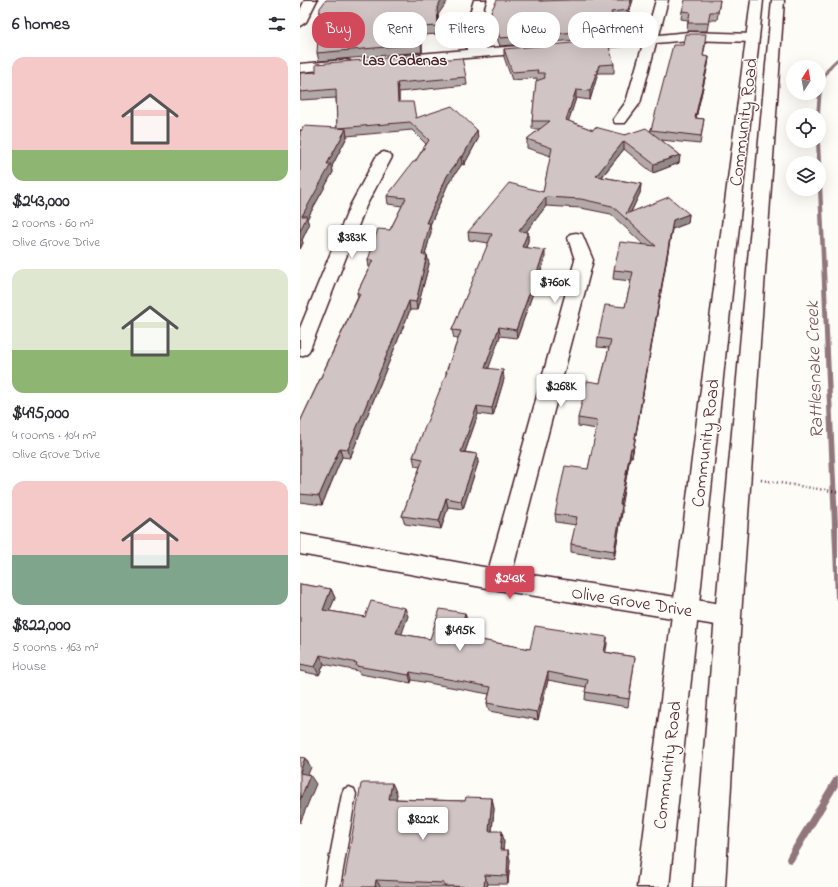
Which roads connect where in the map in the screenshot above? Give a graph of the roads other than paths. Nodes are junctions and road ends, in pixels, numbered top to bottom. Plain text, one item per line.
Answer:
1 (311, 0) edge
2 (480, 0) edge
3 (662, 0) edge
4 (757, 0) edge
5 (766, 0) edge
6 (778, 0) edge
7 (658, 16) edge
8 (300, 22) edge
9 (753, 38) junction
10 (658, 39) edge
11 (544, 48) edge
12 (649, 48) edge
13 (474, 53) junction
14 (379, 61) edge
15 (355, 63) edge
16 (300, 68) edge
17 (770, 95) junction
18 (620, 120) dead end
19 (384, 157) dead end
20 (576, 238) dead end
21 (300, 349) edge
22 (300, 544) edge
23 (498, 580) junction
24 (685, 610) junction
25 (728, 616) junction
26 (349, 794) dead end
27 (332, 887) edge
28 (653, 887) edge
29 (709, 887) edge

1 - 8 street
2 - 13 street
3 - 7 street
4 - 9 main road, Community Road
5 - 9 main road
6 - 17 main road, Community Road
9 - 10 street
9 - 17 main road
9 - 24 main road, Community Road
11 - 13 street
12 - 18 street
13 - 14 street
15 - 16 street
17 - 25 main road, Community Road
19 - 21 street
20 - 23 street
22 - 23 street, Olive Grove Drive
23 - 24 street, Olive Grove Drive
24 - 25 street, Olive Grove Drive
24 - 28 main road, Community Road
25 - 29 main road, Community Road
26 - 27 lane

